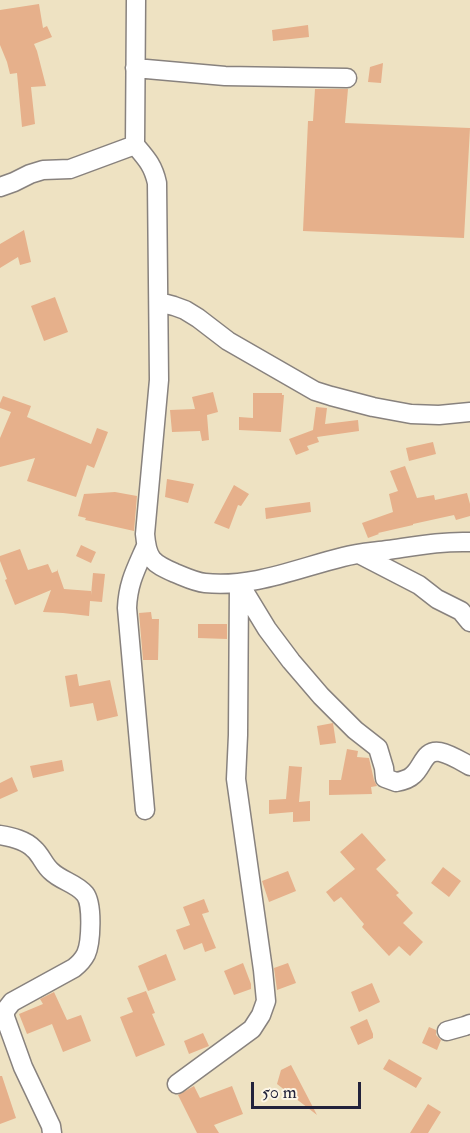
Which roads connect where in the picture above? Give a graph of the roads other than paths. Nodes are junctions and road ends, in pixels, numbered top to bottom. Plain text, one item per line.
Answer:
1 (136, 0) edge
2 (135, 69) junction
3 (347, 78) dead end
4 (135, 145) junction
5 (0, 187) edge
6 (159, 302) junction
7 (470, 412) edge
8 (470, 542) edge
9 (146, 546) junction
10 (359, 554) junction
11 (239, 583) junction
12 (470, 622) edge
13 (470, 766) edge
14 (145, 810) dead end
15 (0, 835) edge
16 (470, 1024) edge
17 (447, 1031) dead end
18 (177, 1084) dead end
19 (52, 1133) edge

1 - 2 street
2 - 3 street
2 - 4 street
4 - 5 street
4 - 6 street
6 - 7 street
6 - 9 street
8 - 10 street
9 - 11 street
9 - 14 street
10 - 11 street
10 - 12 street
11 - 13 street
11 - 18 street
15 - 19 street
16 - 17 street

